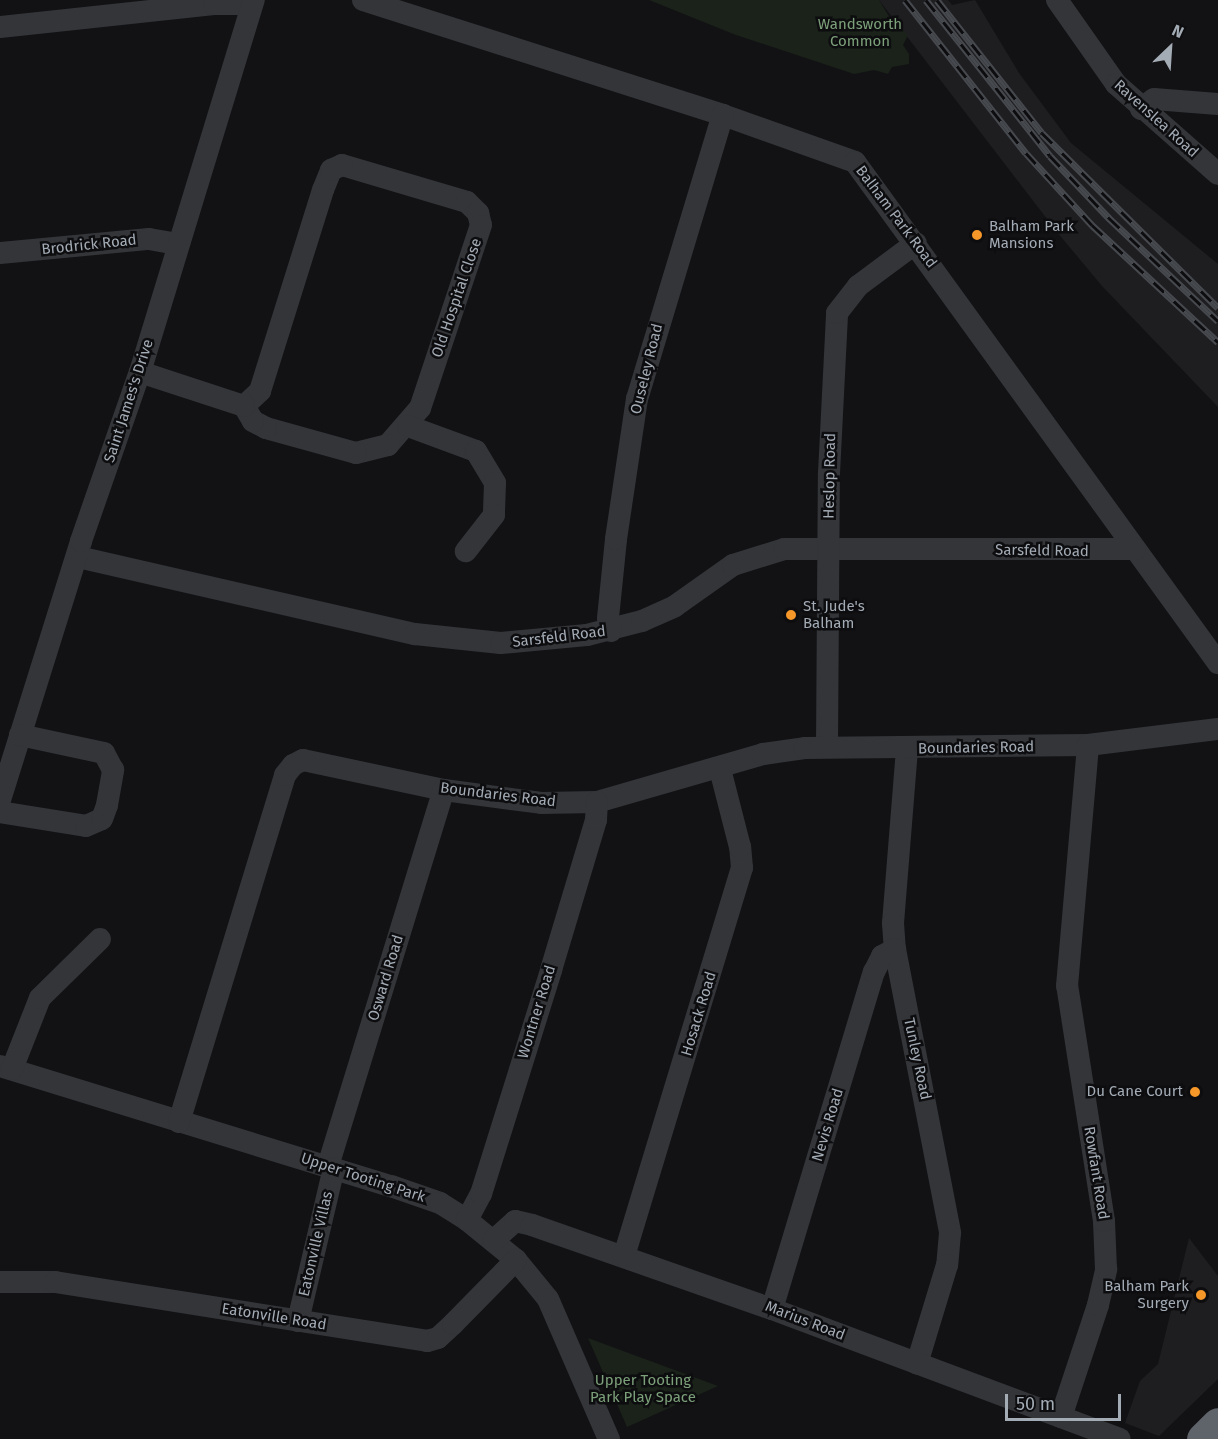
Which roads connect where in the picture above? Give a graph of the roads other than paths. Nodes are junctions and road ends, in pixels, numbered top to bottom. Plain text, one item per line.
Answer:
1 (363, 0) edge
2 (1057, 0) edge
3 (253, 2) edge
4 (144, 6) edge
5 (0, 27) edge
6 (1218, 104) edge
7 (1141, 109) junction
8 (723, 115) junction
9 (1218, 174) edge
10 (916, 243) junction
11 (177, 244) junction
12 (0, 253) edge
13 (140, 372) junction
14 (244, 406) junction
15 (408, 426) junction
16 (829, 547) junction
17 (1135, 549) junction
18 (466, 551) dead end
19 (78, 557) junction
20 (610, 631) junction
21 (1218, 663) edge
22 (1218, 729) edge
23 (20, 735) junction
24 (828, 745) junction
25 (1088, 745) junction
26 (907, 749) junction
27 (720, 769) junction
28 (444, 790) junction
29 (0, 800) edge
30 (597, 802) junction
31 (0, 812) edge
32 (100, 939) dead end
33 (895, 949) junction
34 (6, 1067) edge
35 (178, 1122) junction
36 (331, 1167) junction
37 (467, 1220) junction
38 (493, 1240) junction
39 (624, 1256) junction
40 (516, 1260) junction
41 (0, 1282) edge
42 (772, 1309) junction
43 (298, 1321) junction
44 (917, 1364) junction
45 (1061, 1417) junction
46 (1218, 1424) edge
47 (609, 1439) edge
48 (1120, 1439) edge
49 (1203, 1439) edge

1 - 8 street, Balham Park Road
2 - 7 street, Ravenslea Road
3 - 4 street
3 - 11 street, Saint James's Drive
4 - 5 street
6 - 7 street
7 - 9 street, Ravenslea Road
8 - 10 street, Balham Park Road
8 - 20 street, Ouseley Road
10 - 16 street, Heslop Road
10 - 17 street, Balham Park Road
11 - 12 street, Brodrick Road
11 - 13 street, Saint James's Drive
13 - 14 street, Old Hospital Close
13 - 19 street, Saint James's Drive
14 - 15 street, Old Hospital Close
14 - 15 street, Old Hospital Close
15 - 18 street
16 - 17 street, Sarsfeld Road
16 - 20 street, Sarsfeld Road
16 - 24 street, Heslop Road
17 - 21 street, Balham Park Road
19 - 20 street, Sarsfeld Road
19 - 23 street, Saint James's Drive
22 - 25 street, Boundaries Road
23 - 29 street, Saint James's Drive
23 - 31 street
24 - 26 street, Boundaries Road
24 - 27 street, Boundaries Road
25 - 26 street, Boundaries Road
25 - 45 street, Rowfant Road
26 - 33 street, Tunley Road
27 - 30 street, Boundaries Road
27 - 39 street, Hosack Road
28 - 30 street, Boundaries Road
28 - 35 street, Boundaries Road
28 - 36 street, Osward Road
30 - 37 street, Wontner Road
32 - 34 street
33 - 42 street, Nevis Road
33 - 44 street, Tunley Road
34 - 35 street, Upper Tooting Park
35 - 36 street, Upper Tooting Park
36 - 37 street, Upper Tooting Park
36 - 43 street, Eatonville Villas
37 - 38 street, Upper Tooting Park
38 - 39 street, Marius Road
38 - 40 street, Upper Tooting Park
39 - 42 street, Marius Road
40 - 43 street, Eatonville Road
40 - 47 street, Upper Tooting Park
41 - 43 street, Eatonville Road
42 - 44 street, Marius Road
44 - 45 street, Marius Road
45 - 48 street, Marius Road
46 - 49 highway

